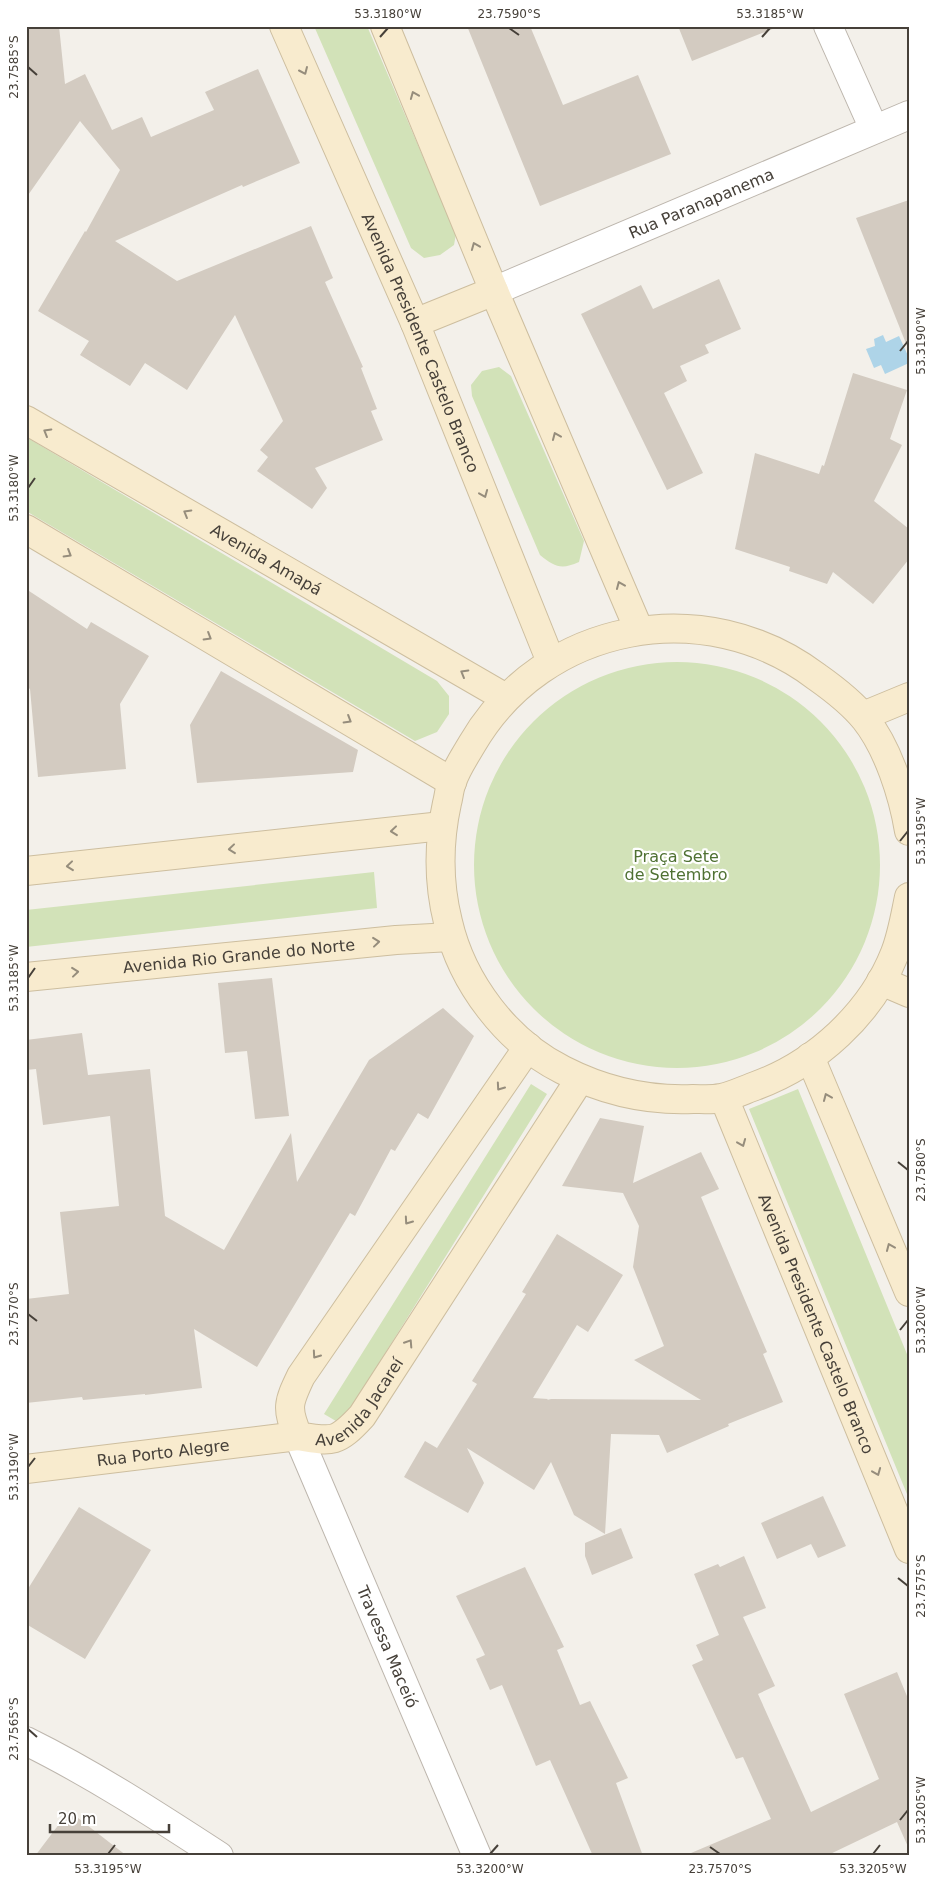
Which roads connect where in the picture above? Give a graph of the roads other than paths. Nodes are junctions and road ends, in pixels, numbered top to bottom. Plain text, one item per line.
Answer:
1 (284, 26) edge
2 (386, 26) edge
3 (828, 26) edge
4 (909, 115) edge
5 (874, 129) junction
6 (494, 291) junction
7 (415, 323) junction
8 (26, 420) edge
9 (26, 529) edge
10 (639, 630) junction
11 (551, 662) junction
12 (909, 697) edge
13 (506, 698) junction
14 (863, 716) junction
15 (452, 782) junction
16 (908, 817) edge
17 (442, 826) junction
18 (26, 871) edge
19 (909, 897) edge
20 (906, 927) edge
21 (451, 937) junction
22 (26, 977) edge
23 (881, 981) junction
24 (909, 993) edge
25 (528, 1047) junction
26 (810, 1057) junction
27 (580, 1079) junction
28 (724, 1098) junction
29 (909, 1292) edge
30 (298, 1436) junction
31 (26, 1469) edge
32 (909, 1549) edge
33 (26, 1741) edge
34 (219, 1856) edge
35 (477, 1856) edge

1 -> 7 main road, Avenida Presidente Castelo Branco
6 -> 2 main road
3 - 5 street
4 - 5 street, Rua Paranapanema
5 - 6 street, Rua Paranapanema
6 - 7 main road
10 -> 6 main road
7 -> 11 main road, Avenida Presidente Castelo Branco
13 -> 8 main road, Avenida Amapá
9 -> 15 main road
10 - 11 main road
10 - 14 main road
11 - 13 main road
12 - 14 main road
13 - 15 main road
14 - 16 main road
15 - 17 main road
17 -> 18 main road
17 - 21 main road
19 - 20 main road
20 - 23 main road
22 -> 21 main road, Avenida Rio Grande do Norte
21 - 25 main road
23 - 24 main road
23 - 26 main road
25 - 27 main road
25 -> 30 main road, Avenida Jacareí
26 - 28 main road
29 -> 26 main road
27 - 28 main road
30 -> 27 main road, Avenida Jacareí
28 -> 32 main road, Avenida Presidente Castelo Branco
30 - 31 main road, Rua Porto Alegre
30 - 35 street, Travessa Maceió
33 - 34 street

